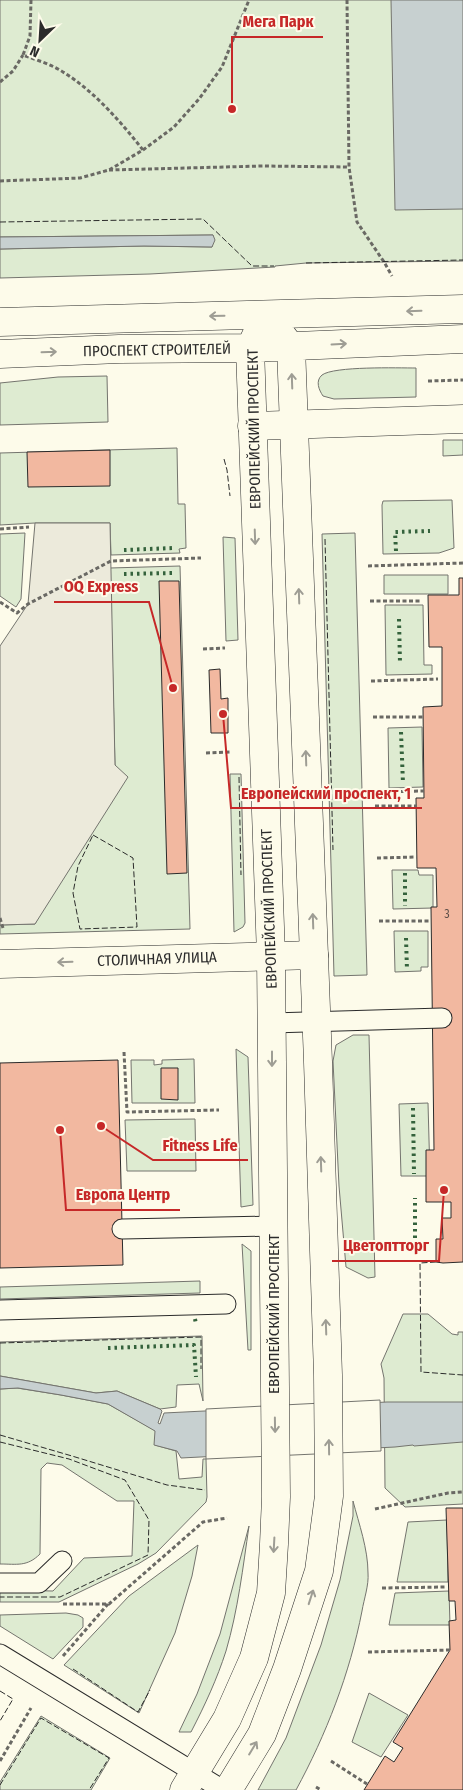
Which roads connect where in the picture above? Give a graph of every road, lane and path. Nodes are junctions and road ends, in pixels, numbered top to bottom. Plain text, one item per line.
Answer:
1 (31, 0) edge
2 (249, 0) edge
3 (347, 0) edge
4 (23, 55) junction
5 (0, 82) edge
6 (143, 150) junction
7 (349, 167) junction
8 (109, 170) junction
9 (0, 180) edge
10 (388, 272) dead end
11 (463, 309) edge
12 (266, 315) junction
13 (0, 322) edge
14 (463, 339) edge
15 (290, 347) junction
16 (250, 348) junction
17 (0, 354) edge
18 (463, 380) edge
19 (428, 381) dead end
20 (463, 420) edge
21 (293, 424) junction
22 (252, 426) junction
23 (29, 527) dead end
24 (0, 529) edge
25 (201, 558) dead end
26 (463, 563) edge
27 (368, 566) dead end
28 (370, 601) dead end
29 (422, 601) dead end
30 (0, 602) edge
31 (438, 679) dead end
32 (371, 681) dead end
33 (423, 716) dead end
34 (373, 717) dead end
35 (424, 791) dead end
36 (375, 792) dead end
37 (375, 806) dead end
38 (417, 806) dead end
39 (417, 857) dead end
40 (377, 858) dead end
41 (0, 918) edge
42 (379, 921) dead end
43 (431, 921) dead end
44 (2, 925) dead end
45 (314, 954) junction
46 (271, 956) junction
47 (0, 964) edge
48 (442, 1018) dead end
49 (316, 1022) junction
50 (272, 1023) junction
51 (124, 1052) dead end
52 (219, 1110) dead end
53 (274, 1226) junction
54 (122, 1229) dead end
55 (226, 1304) dead end
56 (0, 1310) edge
57 (463, 1492) edge
58 (375, 1509) dead end
59 (227, 1518) dead end
60 (62, 1561) dead end
61 (0, 1583) edge
62 (445, 1587) dead end
63 (382, 1588) dead end
64 (56, 1604) dead end
65 (109, 1604) junction
66 (450, 1650) dead end
67 (368, 1652) dead end
68 (0, 1654) edge
69 (58, 1662) dead end
70 (32, 1705) dead end
71 (331, 1761) dead end
72 (0, 1762) edge
73 (189, 1782) edge
74 (368, 1784) dead end
75 (316, 1787) dead end
76 (223, 1790) edge
77 (228, 1790) edge
78 (321, 1790) edge

1 - 4 path
2 - 6 path
3 - 7 path
4 - 5 path
4 - 6 path
6 - 8 path
7 - 8 path
7 - 10 path
8 - 9 path
11 -> 12 street
12 -> 13 street
12 - 15 street
12 - 16 street, ЕВРОПЕЙСКИЙ ПРОСПЕКТ
15 -> 14 street, ПРОСПЕКТ СТРОИТЕЛЕЙ
15 - 16 street, ПРОСПЕКТ СТРОИТЕЛЕЙ
21 -> 15 street
17 -> 16 street, ПРОСПЕКТ СТРОИТЕЛЕЙ
16 - 22 street, ЕВРОПЕЙСКИЙ ПРОСПЕКТ
18 - 19 path
20 - 21 street
21 - 22 street
45 -> 21 street
22 -> 46 street, ЕВРОПЕЙСКИЙ ПРОСПЕКТ
23 - 24 path
25 - 30 path
26 - 27 path
28 - 29 path
31 - 32 path
33 - 34 path
35 - 36 path
37 - 38 path
39 - 40 path
41 - 44 path
42 - 43 path
45 - 46 street, СТОЛИЧНАЯ УЛИЦА
45 - 49 street
46 -> 47 street, СТОЛИЧНАЯ УЛИЦА
46 - 50 street, ЕВРОПЕЙСКИЙ ПРОСПЕКТ
48 - 49 lane
49 - 50 lane
77 -> 49 street
50 -> 53 street, ЕВРОПЕЙСКИЙ ПРОСПЕКТ
51 - 52 path
53 - 54 lane
53 -> 73 street, ЕВРОПЕЙСКИЙ ПРОСПЕКТ
55 - 56 lane
57 - 58 path
59 - 65 path
60 - 61 lane
62 - 63 path
64 - 65 path
65 - 69 path
66 - 67 path
68 - 73 lane
70 - 72 path
71 - 74 path
73 - 76 lane
75 - 78 path

